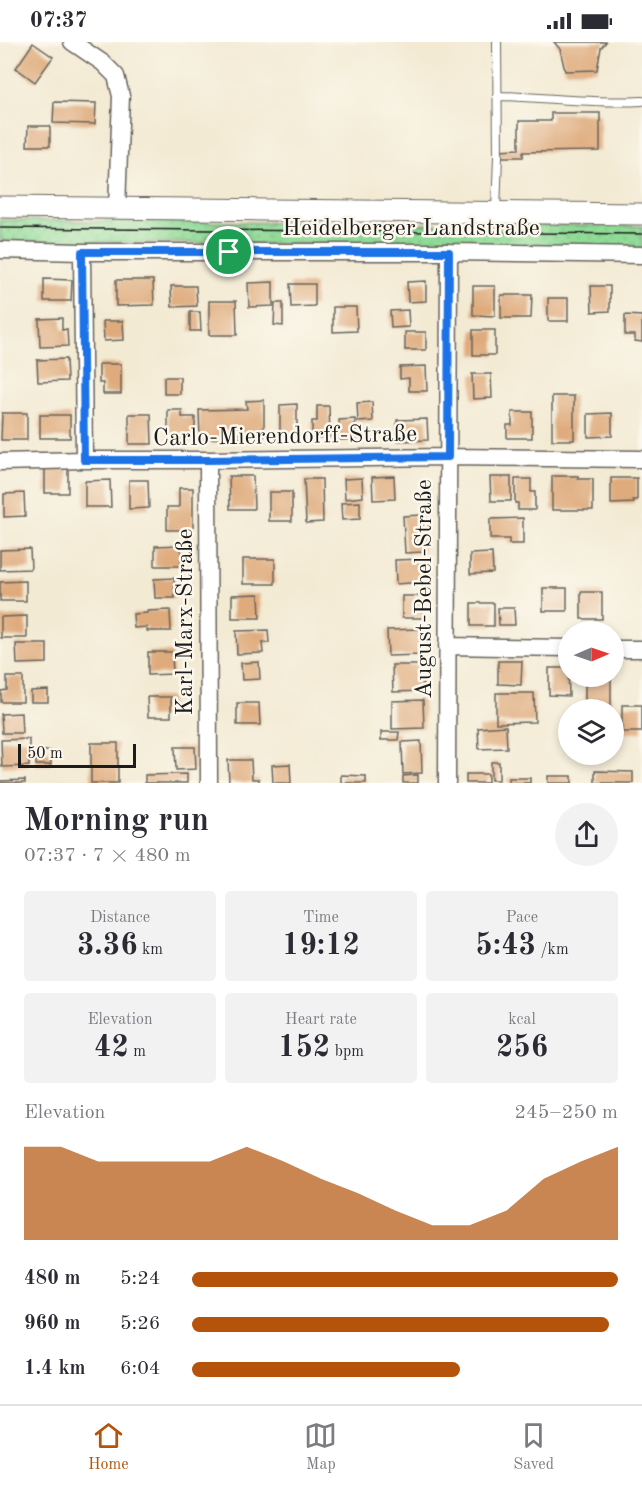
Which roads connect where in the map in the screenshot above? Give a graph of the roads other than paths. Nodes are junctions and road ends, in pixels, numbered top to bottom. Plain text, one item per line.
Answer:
1 (72, 42) edge
2 (497, 42) edge
3 (497, 96) junction
4 (642, 101) edge
5 (0, 207) edge
6 (117, 208) junction
7 (496, 212) junction
8 (642, 214) edge
9 (0, 250) edge
10 (82, 252) junction
11 (449, 252) junction
12 (642, 255) edge
13 (448, 457) junction
14 (642, 459) edge
15 (84, 460) junction
16 (208, 460) junction
17 (0, 462) edge
18 (447, 646) junction
19 (558, 648) edge
20 (624, 649) edge
21 (642, 649) edge
22 (209, 783) edge
23 (447, 783) edge

1 - 6 street
2 - 3 lane
3 - 4 lane
3 - 7 lane
5 - 6 street, Heidelberger Landstraße
6 - 7 street, Heidelberger Landstraße
7 - 8 street, Heidelberger Landstraße
9 - 10 street, Heidelberger Landstraße
10 - 11 street, Heidelberger Landstraße
10 - 15 street
11 - 12 street, Heidelberger Landstraße
11 - 13 street, August-Bebel-Straße
13 - 14 street, Carlo-Mierendorff-Straße
13 - 16 street, Carlo-Mierendorff-Straße
13 - 18 street, August-Bebel-Straße
15 - 16 street, Carlo-Mierendorff-Straße
15 - 17 street, Carlo-Mierendorff-Straße
16 - 22 street, Karl-Marx-Straße
18 - 19 street
18 - 23 street, August-Bebel-Straße
20 - 21 street

